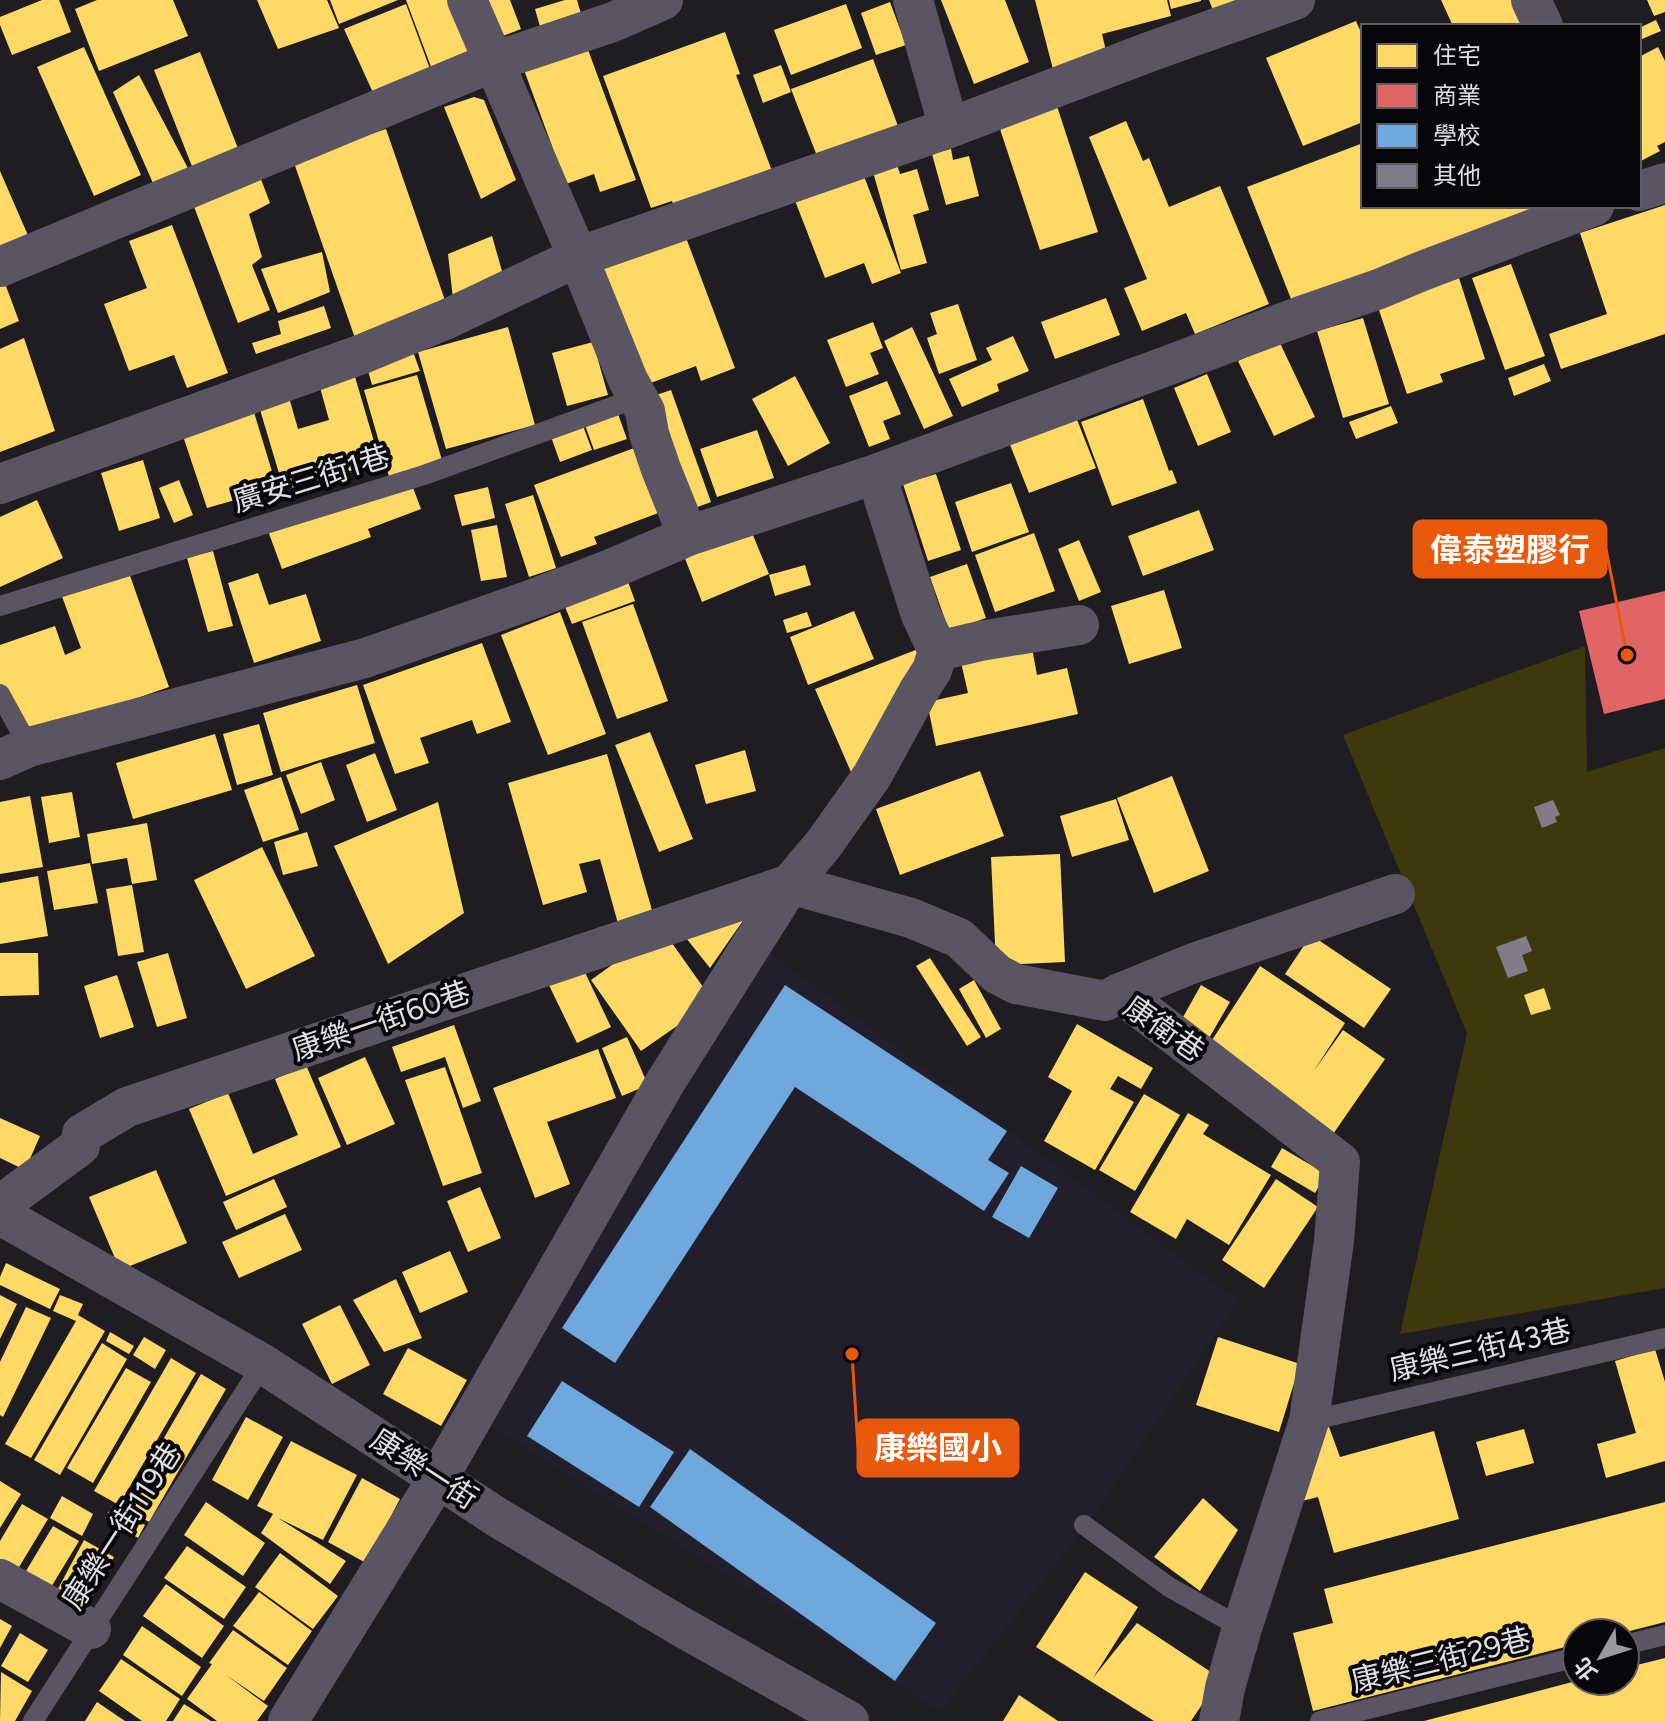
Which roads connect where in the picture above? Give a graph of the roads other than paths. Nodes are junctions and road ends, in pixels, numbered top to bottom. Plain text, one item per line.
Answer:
1 (467, 0) edge
2 (663, 0) edge
3 (913, 0) edge
4 (1295, 0) edge
5 (1531, 0) edge
6 (1542, 24) edge
7 (493, 62) junction
8 (949, 128) junction
9 (1665, 183) edge
10 (1641, 190) edge
11 (1589, 208) edge
12 (578, 257) junction
13 (0, 267) edge
14 (637, 398) junction
15 (876, 474) junction
16 (0, 484) edge
17 (688, 536) junction
18 (0, 606) edge
19 (1079, 625) dead end
20 (938, 651) junction
21 (0, 694) edge
22 (14, 754) edge
23 (790, 884) junction
24 (1395, 894) dead end
25 (1120, 993) junction
26 (0, 1205) edge
27 (0, 1215) edge
28 (1665, 1338) edge
29 (263, 1364) junction
30 (1309, 1421) junction
31 (438, 1478) junction
32 (1084, 1525) dead end
33 (0, 1579) edge
34 (1242, 1628) junction
35 (91, 1629) junction
36 (1665, 1635) edge
37 (1641, 1641) edge
38 (1561, 1661) edge
39 (33, 1721) edge
40 (288, 1721) edge
41 (849, 1721) edge
42 (1219, 1721) edge
43 (1320, 1721) edge

1 - 7 street
2 - 7 street
3 - 8 street
4 - 8 street
5 - 6 street
7 - 12 street
7 - 13 street
8 - 12 street
9 - 10 street
11 - 15 street
12 - 14 street
12 - 16 street
14 - 17 street
14 - 18 lane, 廣安三街1巷
15 - 17 street
15 - 20 street
17 - 22 street
19 - 20 street
20 - 23 street
21 - 22 lane
23 - 25 street, 康衛巷
23 - 26 street, 康樂一街60巷
23 - 31 street
24 - 25 street
25 - 30 street, 康衛巷
27 - 29 street, 康樂一街
28 - 30 lane, 康樂三街43巷
29 - 31 street, 康樂一街
29 - 35 lane, 康樂一街119巷
30 - 34 street
31 - 40 street
31 - 41 street, 康樂一街
32 - 34 lane
33 - 35 street
34 - 42 street
35 - 39 lane, 康樂一街119巷
36 - 37 lane
38 - 43 lane, 康樂三街29巷

